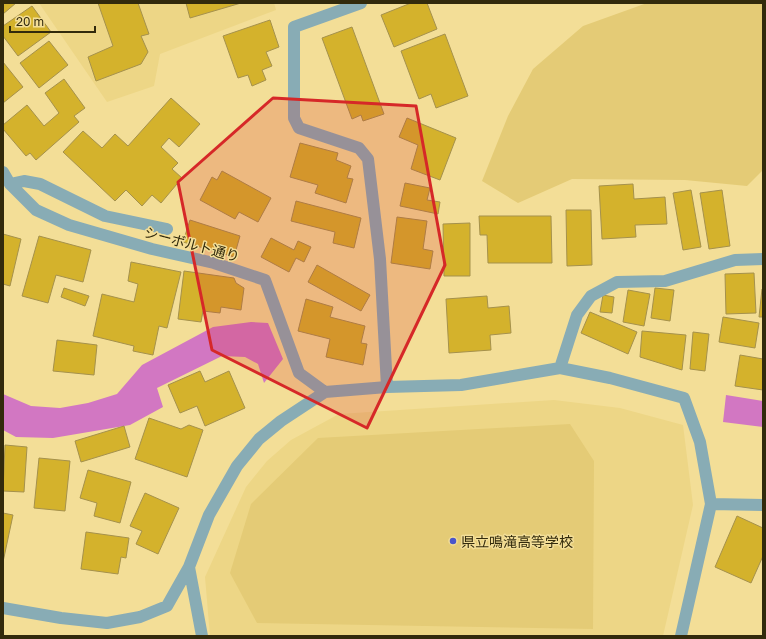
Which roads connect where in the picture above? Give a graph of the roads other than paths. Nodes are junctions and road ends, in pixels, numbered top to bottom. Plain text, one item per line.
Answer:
1 (361, 3) edge
2 (3, 172) edge
3 (10, 184) junction
4 (167, 230) dead end
5 (763, 259) edge
6 (560, 368) junction
7 (387, 387) junction
8 (325, 392) junction
9 (711, 504) junction
10 (763, 505) edge
11 (189, 567) junction
12 (3, 608) edge
13 (202, 636) edge
14 (681, 636) edge

1 - 7 street
2 - 3 street, シーボルト通り
3 - 4 street
3 - 8 street, シーボルト通り
5 - 6 street
6 - 7 street
6 - 9 street
7 - 8 street
8 - 11 street
9 - 10 street
9 - 14 street
11 - 12 street
11 - 13 street

